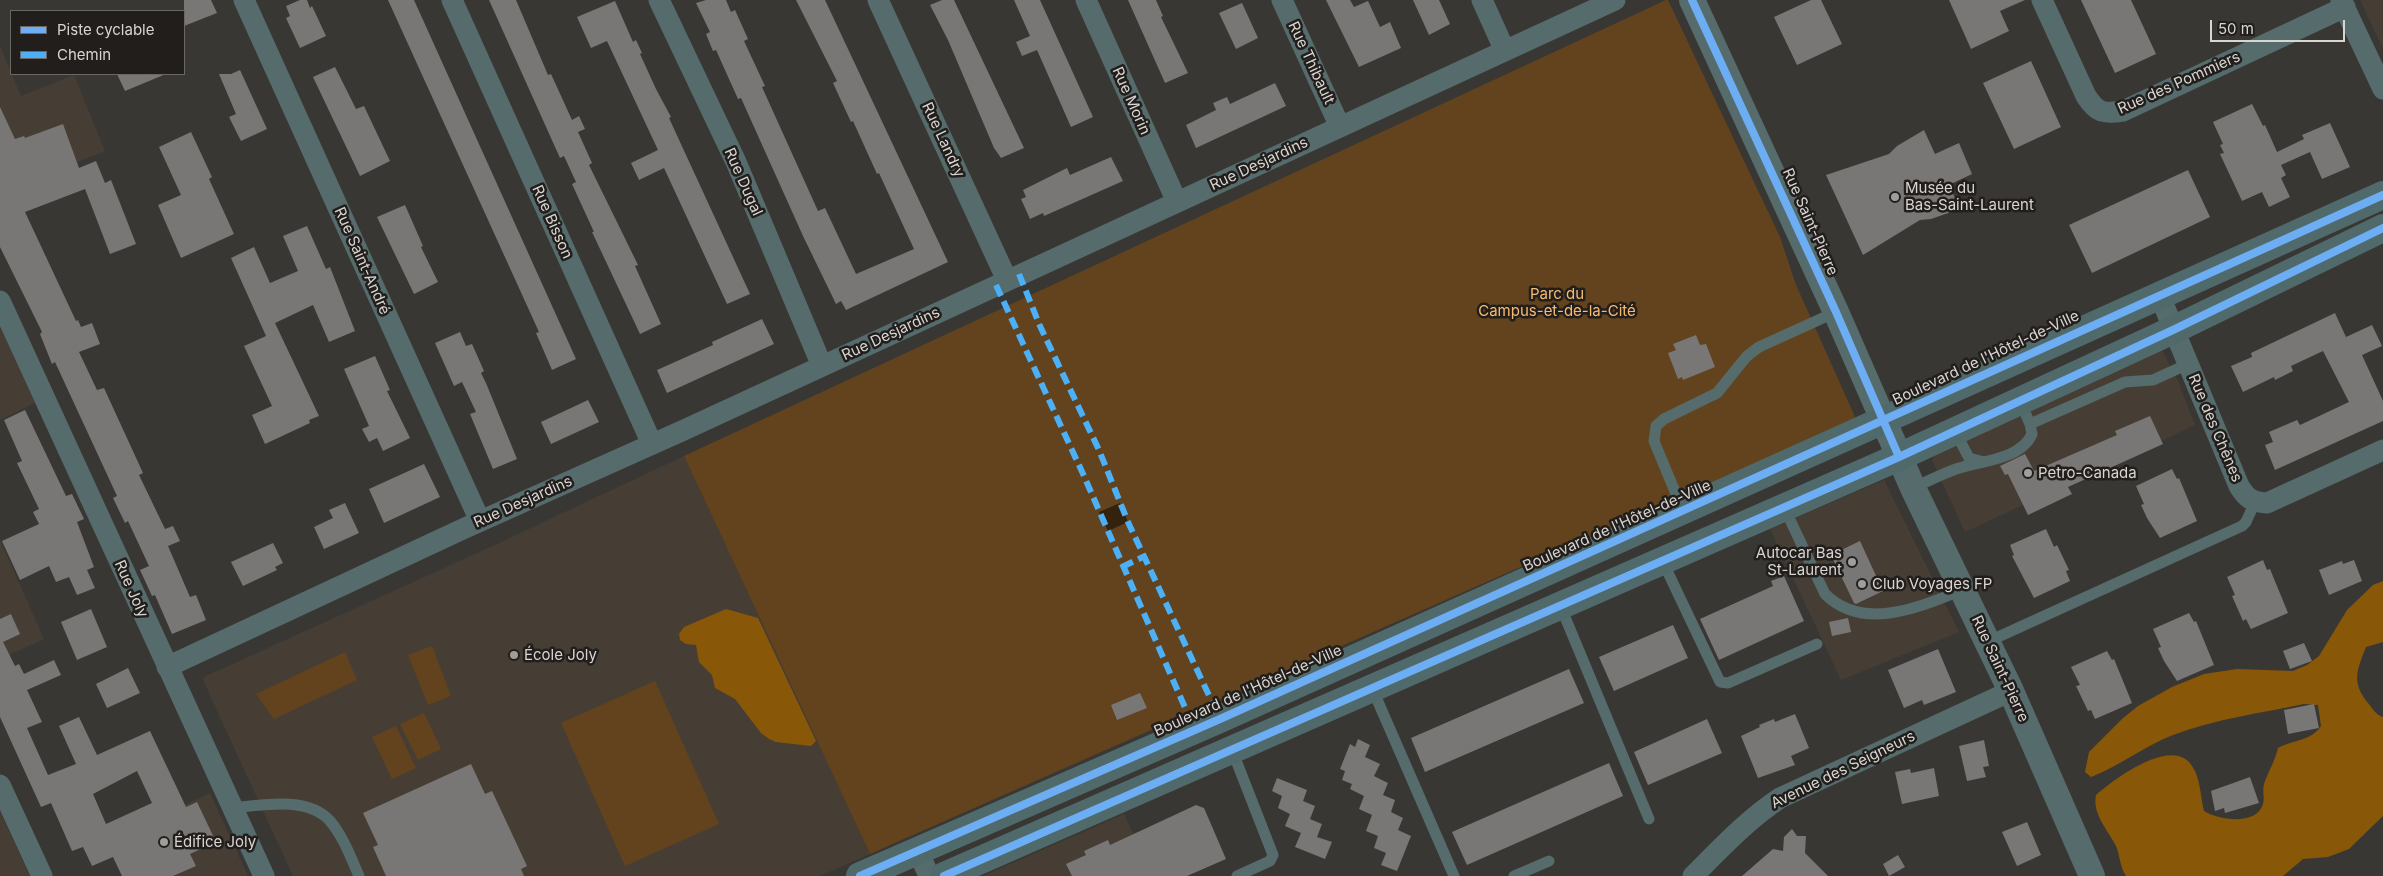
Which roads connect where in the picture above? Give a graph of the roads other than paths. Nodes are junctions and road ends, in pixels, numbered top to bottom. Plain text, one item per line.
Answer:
1 (244, 0) edge
2 (452, 0) edge
3 (659, 0) edge
4 (878, 0) edge
5 (1086, 0) edge
6 (1282, 0) edge
7 (1482, 0) edge
8 (1615, 0) edge
9 (1692, 0) edge
10 (2042, 0) edge
11 (2343, 4) edge
12 (1505, 51) junction
13 (2383, 89) edge
14 (1340, 127) junction
15 (2383, 195) edge
16 (1177, 202) junction
17 (2383, 228) edge
18 (1007, 280) junction
19 (2159, 294) junction
20 (0, 302) edge
21 (1836, 312) junction
22 (2173, 330) junction
23 (2188, 364) junction
24 (822, 366) junction
25 (2025, 412) junction
26 (1884, 420) junction
27 (1955, 431) junction
28 (652, 444) junction
29 (2383, 450) edge
30 (1899, 457) junction
31 (1989, 462) junction
32 (1913, 488) junction
33 (2255, 502) junction
34 (1784, 507) junction
35 (1683, 511) junction
36 (480, 521) junction
37 (1662, 560) junction
38 (1962, 590) junction
39 (1560, 605) junction
40 (1987, 642) junction
41 (1817, 644) dead end
42 (167, 668) junction
43 (1372, 688) junction
44 (2011, 692) junction
45 (1231, 749) junction
46 (0, 785) edge
47 (233, 808) junction
48 (1649, 819) dead end
49 (918, 851) junction
50 (1549, 861) dead end
51 (42, 876) edge
52 (264, 876) edge
53 (359, 876) edge
54 (860, 876) edge
55 (929, 876) edge
56 (944, 876) edge
57 (1237, 876) edge
58 (1454, 876) edge
59 (1514, 876) edge
60 (1693, 876) edge
61 (2092, 876) edge

1 - 36 street, Rue Saint-André
2 - 28 street, Rue Bisson
3 - 24 street, Rue Dugal
4 - 18 street, Rue Landry
5 - 16 street, Rue Morin
6 - 14 street, Rue Thibault
7 - 12 street
8 - 12 street, Rue Desjardins
9 - 21 street, Rue Saint-Pierre
10 - 11 street, Rue des Pommiers
11 - 13 street
12 - 14 street, Rue Desjardins
14 - 16 street, Rue Desjardins
15 - 19 main road, Boulevard de l'Hôtel-de-Ville
16 - 18 street, Rue Desjardins
17 - 22 main road
18 - 24 street, Rue Desjardins
19 - 22 street, Rue des Chênes
19 - 26 main road, Boulevard de l'Hôtel-de-Ville
20 - 42 street, Rue Joly
21 - 26 street, Rue Saint-Pierre
21 - 35 lane
22 - 23 street, Rue des Chênes
22 - 25 main road
23 - 25 lane
23 - 33 street, Rue des Chênes
24 - 28 street, Rue Desjardins
25 - 27 main road
25 - 31 lane
26 - 30 street, Rue Saint-Pierre
26 - 35 main road, Boulevard de l'Hôtel-de-Ville
27 - 30 main road
27 - 31 lane
28 - 36 street, Rue Desjardins
29 - 33 street
30 - 32 street, Rue Saint-Pierre
30 - 34 main road
31 - 32 lane
32 - 38 street, Rue Saint-Pierre
33 - 40 lane
34 - 37 main road
34 - 38 lane
35 - 49 main road, Boulevard de l'Hôtel-de-Ville
36 - 42 street, Rue Desjardins
37 - 39 main road
37 - 41 lane
38 - 40 street, Rue Saint-Pierre
39 - 43 main road
39 - 48 lane
40 - 44 street, Rue Saint-Pierre
42 - 47 street, Rue Joly
43 - 45 main road
43 - 58 lane
44 - 60 street, Avenue des Seigneurs
44 - 61 street, Rue Saint-Pierre
45 - 56 main road
45 - 57 lane
46 - 51 street
47 - 52 street, Rue Joly
47 - 53 lane
49 - 54 main road, Boulevard de l'Hôtel-de-Ville
49 - 55 street
50 - 59 lane

